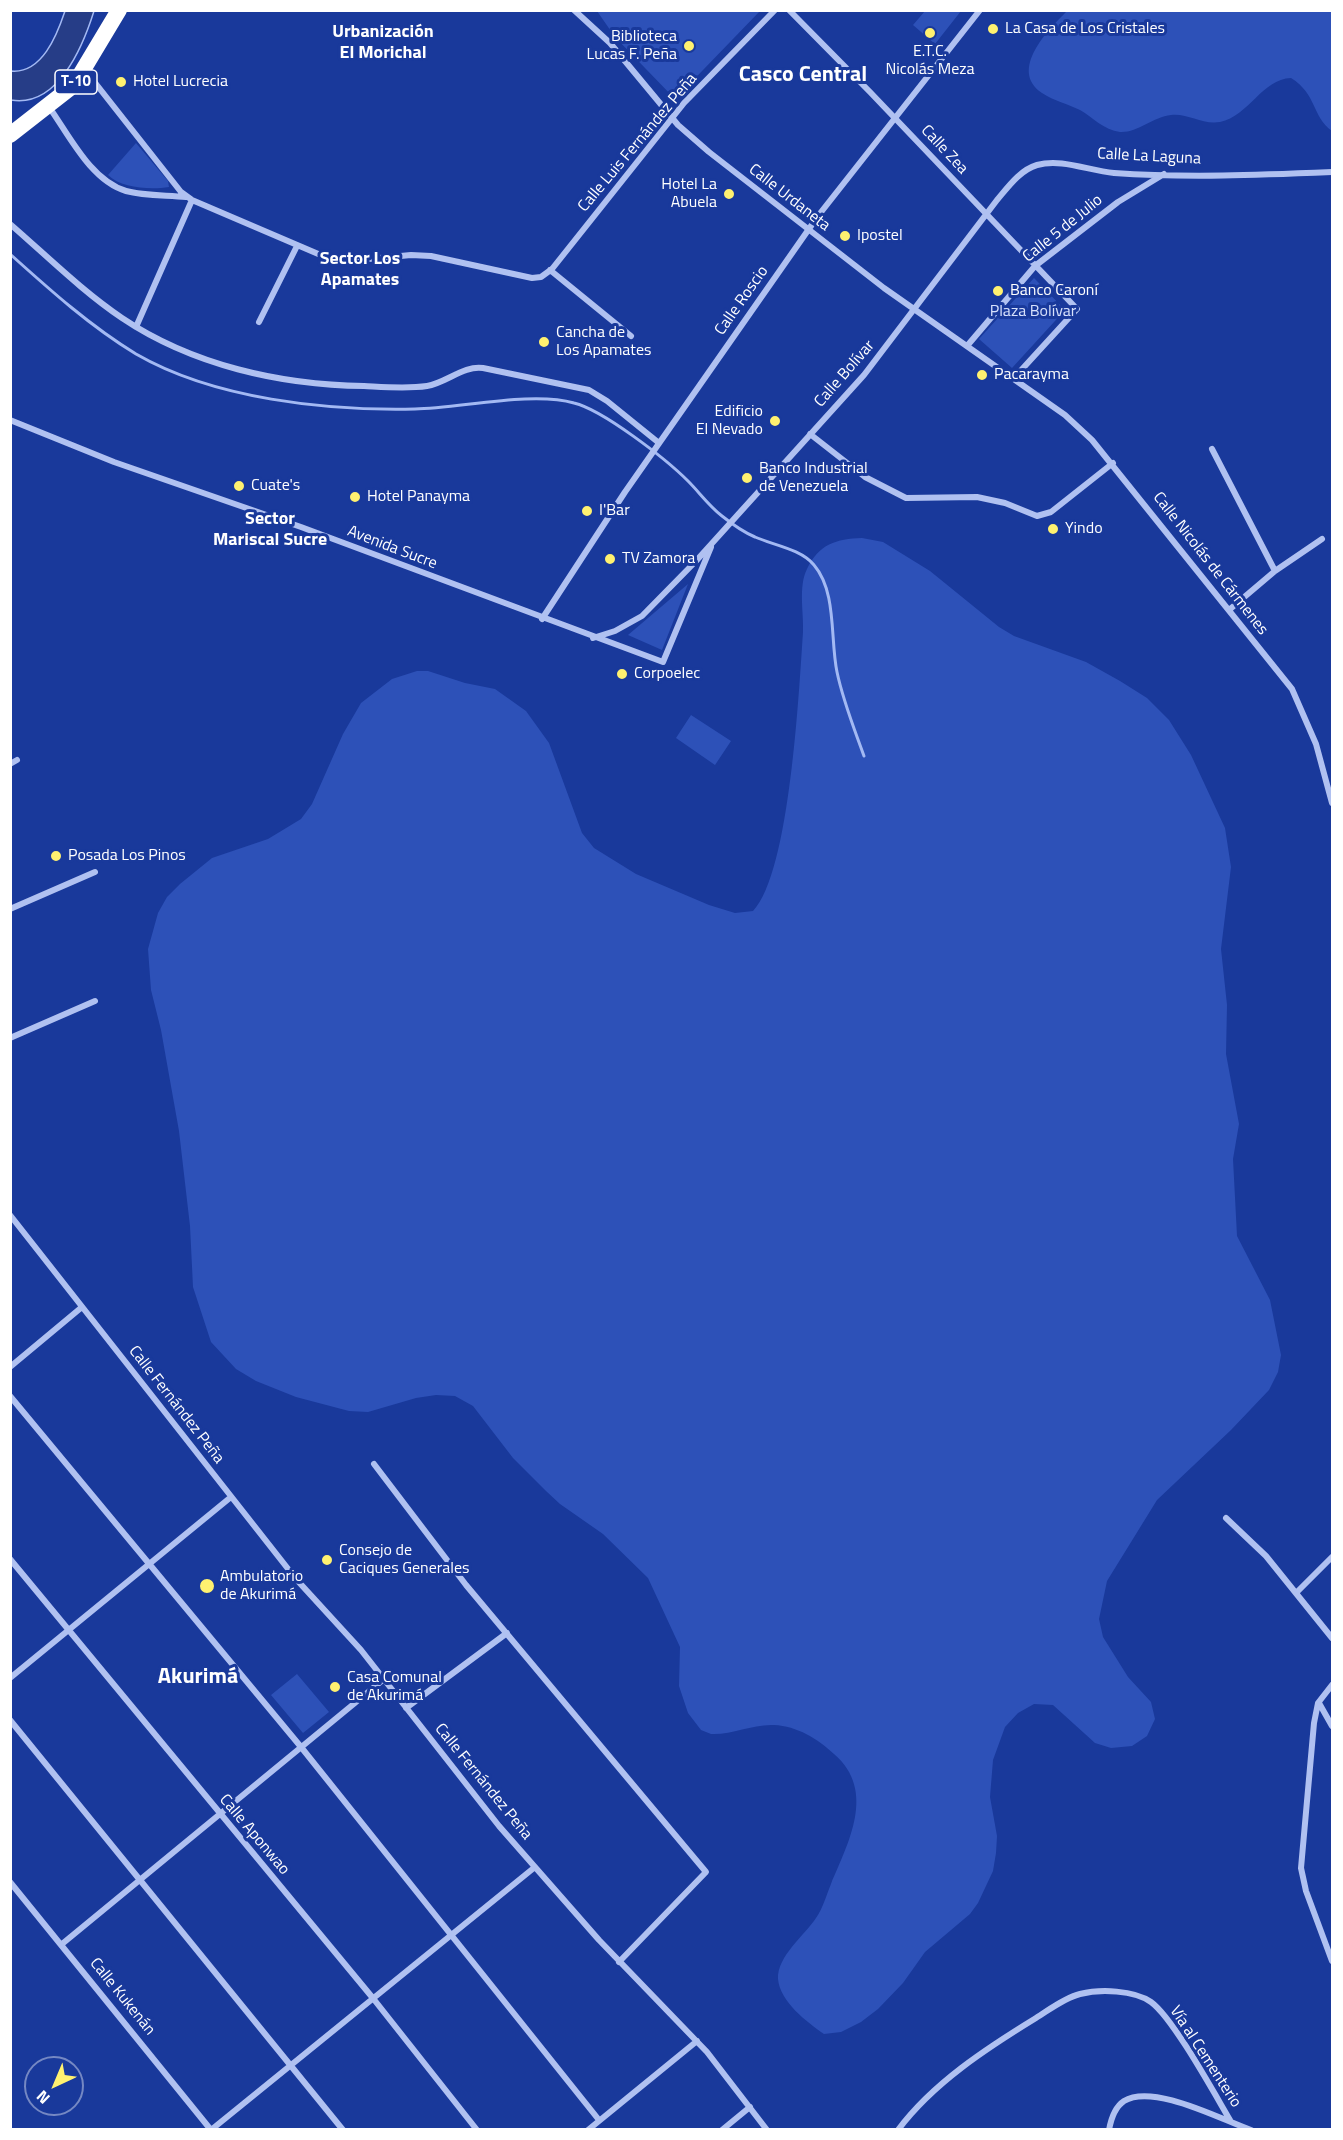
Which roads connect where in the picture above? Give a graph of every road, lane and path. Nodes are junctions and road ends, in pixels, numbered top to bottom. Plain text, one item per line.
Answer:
1 (119, 10) edge
2 (574, 10) edge
3 (775, 10) edge
4 (789, 10) edge
5 (980, 10) edge
6 (85, 70) junction
7 (49, 107) junction
8 (672, 118) junction
9 (895, 118) junction
10 (11, 134) edge
11 (1332, 172) edge
12 (1164, 174) junction
13 (189, 198) junction
14 (986, 214) junction
15 (10, 224) edge
16 (808, 230) junction
17 (297, 246) junction
18 (1035, 266) junction
19 (550, 270) junction
20 (914, 309) junction
21 (259, 322) dead end
22 (136, 327) junction
23 (632, 336) dead end
24 (966, 345) junction
25 (1014, 378) junction
26 (10, 420) edge
27 (810, 434) junction
28 (657, 446) junction
29 (1212, 449) dead end
30 (1113, 463) junction
31 (1322, 539) dead end
32 (714, 541) junction
33 (1275, 571) junction
34 (1229, 610) junction
35 (542, 619) junction
36 (593, 638) junction
37 (663, 662) joint
38 (1332, 803) edge
39 (95, 872) dead end
40 (10, 909) edge
41 (95, 1001) dead end
42 (10, 1038) edge
43 (10, 1215) edge
44 (82, 1306) junction
45 (10, 1367) edge
46 (10, 1396) edge
47 (374, 1464) dead end
48 (231, 1497) junction
49 (1226, 1518) dead end
50 (1332, 1557) edge
51 (10, 1559) edge
52 (150, 1563) junction
53 (1296, 1593) junction
54 (69, 1629) junction
55 (507, 1633) junction
56 (1332, 1638) edge
57 (10, 1678) edge
58 (384, 1679) junction
59 (1332, 1685) edge
60 (1318, 1703) junction
61 (406, 1708) junction
62 (10, 1720) edge
63 (1332, 1725) edge
64 (301, 1747) junction
65 (219, 1815) junction
66 (535, 1867) junction
67 (141, 1880) junction
68 (10, 1882) edge
69 (452, 1933) junction
70 (62, 1944) junction
71 (1332, 1961) edge
72 (619, 1962) junction
73 (372, 1997) junction
74 (697, 2041) junction
75 (290, 2064) junction
76 (750, 2107) junction
77 (599, 2120) junction
78 (1230, 2120) junction
79 (211, 2130) edge
80 (343, 2130) edge
81 (477, 2130) edge
82 (588, 2130) edge
83 (722, 2130) edge
84 (767, 2130) edge
85 (898, 2130) edge
86 (1109, 2130) edge
87 (1251, 2130) edge

1 - 6 highway, T-10
2 - 8 street, Calle Urdaneta
3 - 8 street, Calle Luis Fernández Peña
4 - 9 street, Calle Zea
5 - 9 street, Calle Roscio
6 - 7 highway, T-10
6 - 13 street
7 - 10 highway, T-10
7 - 13 street
8 - 16 street, Calle Urdaneta
8 - 19 street, Calle Luis Fernández Peña
9 - 14 street, Calle Zea
9 - 16 street, Calle Roscio
11 - 12 street, Calle La Laguna
12 - 14 street, Calle La Laguna
12 - 18 street, Calle 5 de Julio
13 - 17 street
13 - 22 street
14 - 18 street, Calle Zea
14 - 20 street, Calle Bolívar
15 - 22 street
16 - 20 street, Calle Urdaneta
16 - 28 street, Calle Roscio
17 - 19 street
17 - 21 street
18 - 24 street, Calle 5 de Julio
18 - 25 street, Calle Zea
19 - 23 street
20 - 24 street, Calle Urdaneta
20 - 27 street, Calle Bolívar
22 - 28 street
24 - 25 street, Calle Urdaneta
25 - 30 street, Calle Nicolás de Cármenes
26 - 35 street, Avenida Sucre
27 - 30 street
27 - 32 street, Calle Bolívar
28 - 35 street, Calle Roscio
29 - 33 street
30 - 34 street, Calle Nicolás de Cármenes
31 - 33 street
32 - 36 street, Calle Bolívar
32 - 37 street, Calle Bolívar
33 - 34 street
34 - 38 street, Calle Nicolás de Cármenes
35 - 36 street, Avenida Sucre
36 - 37 street, Avenida Sucre
39 - 40 street
41 - 42 street
43 - 44 street, Calle Fernández Peña
44 - 45 street
44 - 48 street, Calle Fernández Peña
46 - 52 street
47 - 55 street
48 - 52 street
48 - 58 street, Calle Fernández Peña
49 - 53 street
50 - 53 street
51 - 54 street, Calle Aponwao
52 - 54 street
52 - 64 street
53 - 56 street
54 - 57 street
54 - 65 street, Calle Aponwao
55 - 61 street
55 - 72 street
58 - 61 street, Calle Fernández Peña
58 - 64 street
59 - 60 street
60 - 63 street
60 - 71 street
61 - 66 street, Calle Fernández Peña
62 - 67 street
64 - 65 street
64 - 69 street
65 - 67 street
65 - 73 street, Calle Aponwao
66 - 69 street
66 - 72 street, Calle Fernández Peña
67 - 70 street
67 - 75 street
68 - 70 street, Calle Kukenán
69 - 73 street
69 - 77 street
70 - 79 street, Calle Kukenán
72 - 74 street, Calle Fernández Peña
73 - 75 street
73 - 81 street, Calle Aponwao
74 - 76 street, Calle Fernández Peña
74 - 77 street
75 - 79 street
75 - 80 street
76 - 83 street
76 - 84 street, Calle Fernández Peña
77 - 82 street
78 - 85 street, Vía al Cementerio
78 - 86 street
78 - 87 street, Vía al Cementerio

